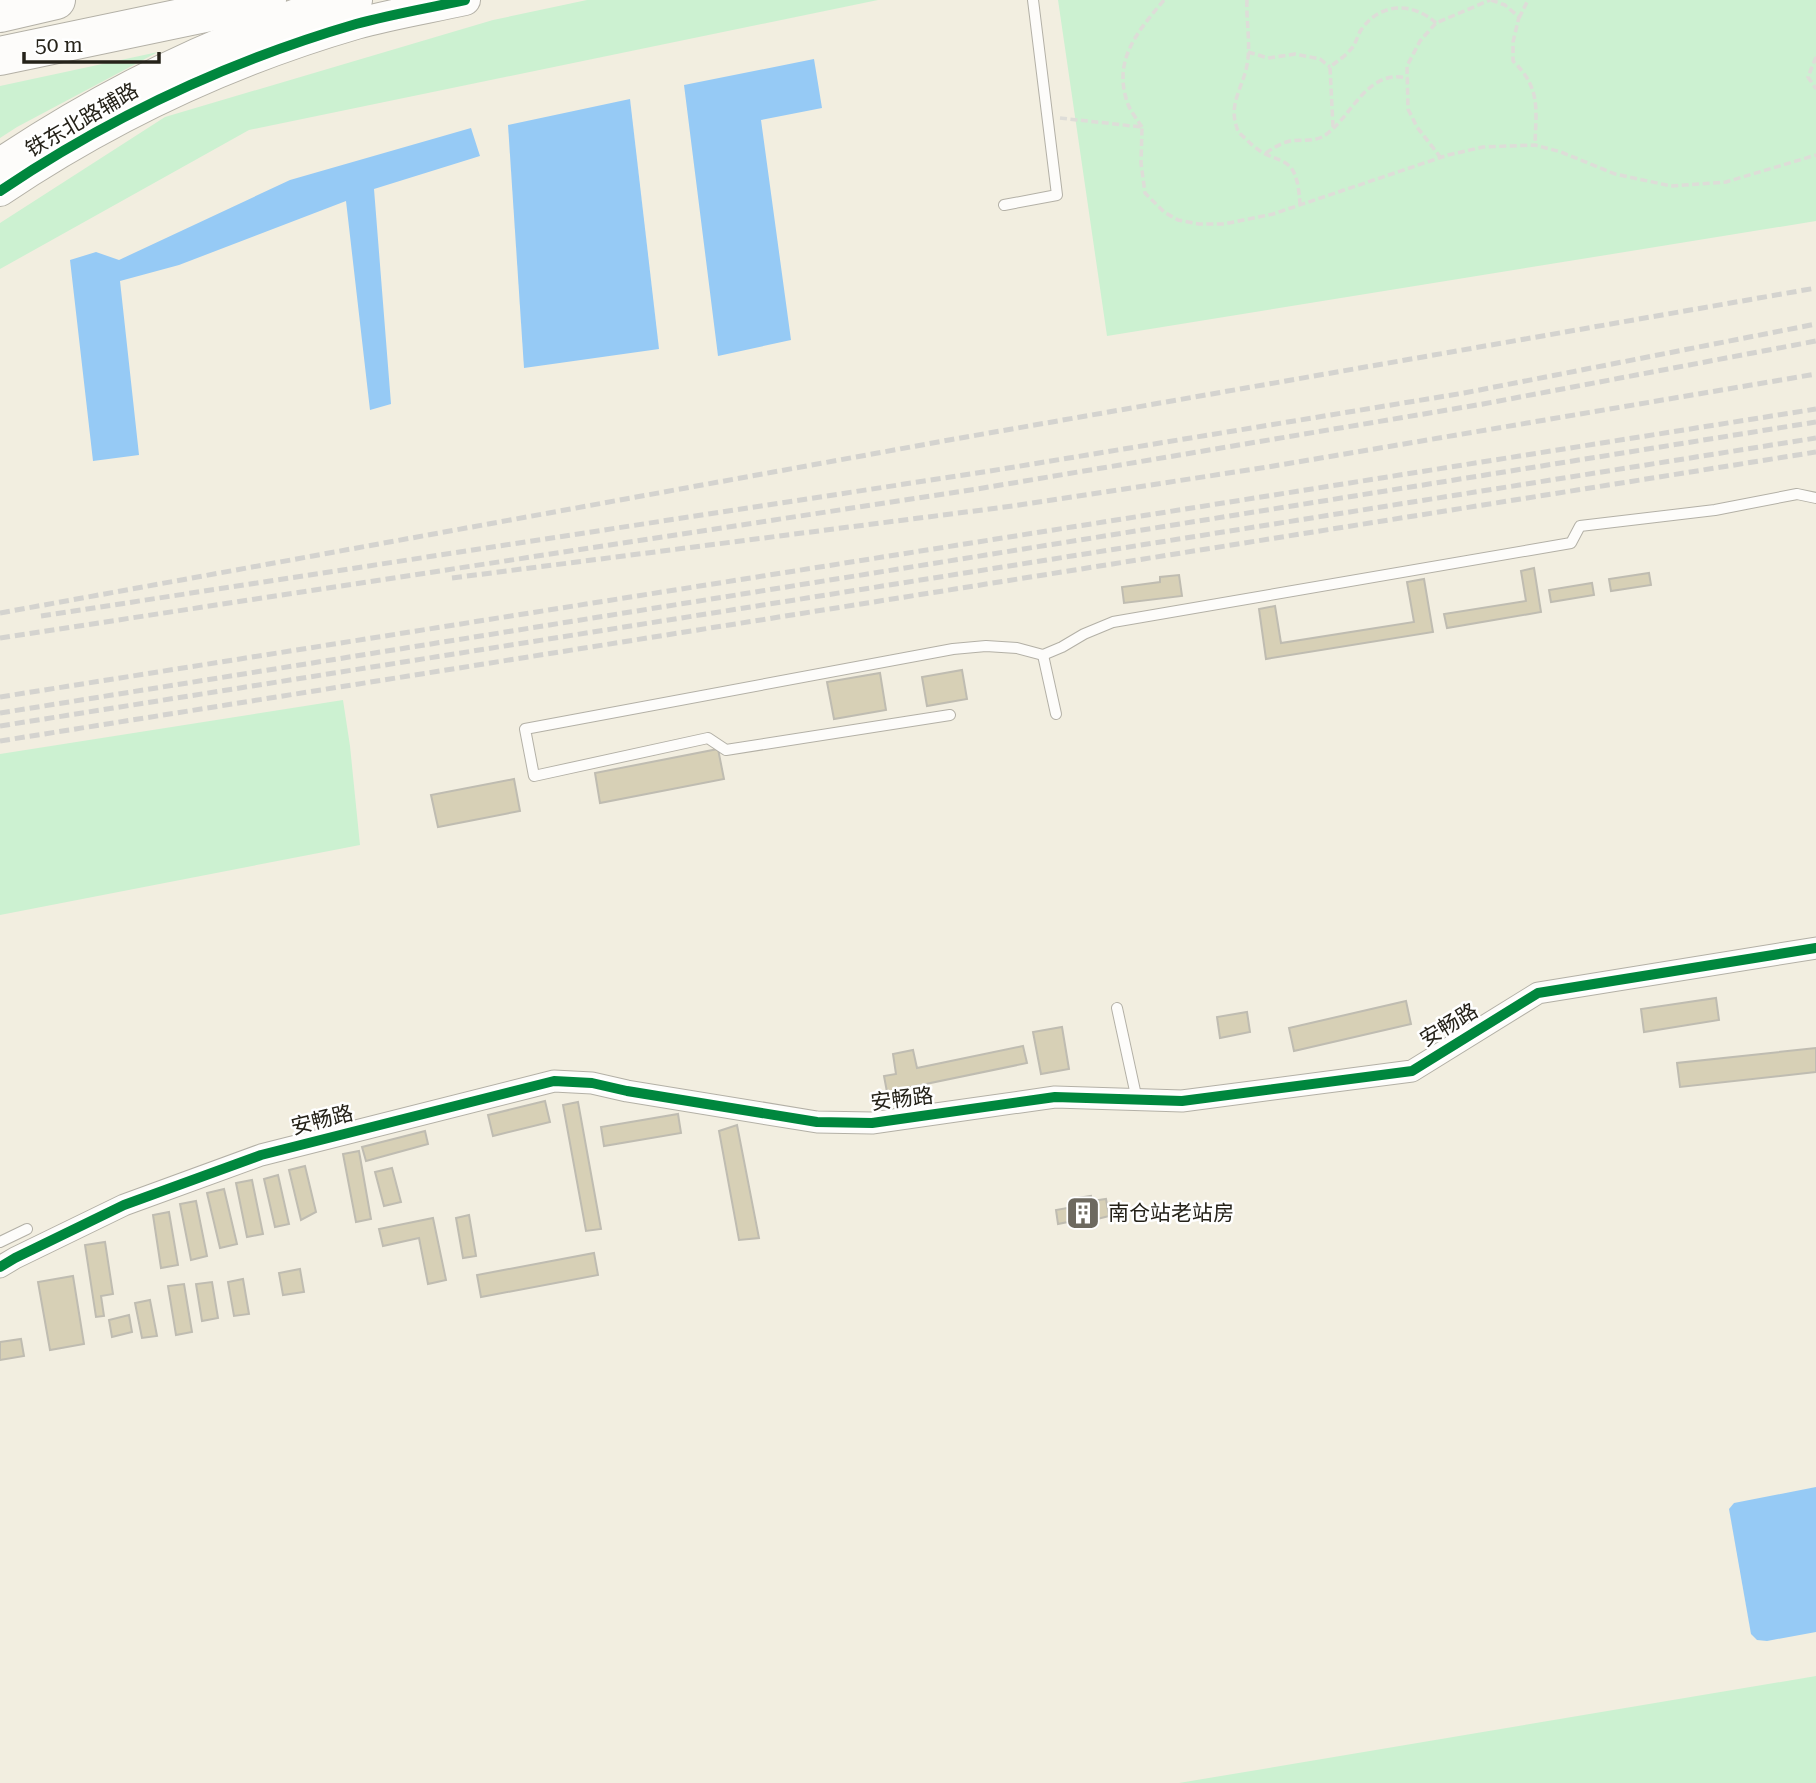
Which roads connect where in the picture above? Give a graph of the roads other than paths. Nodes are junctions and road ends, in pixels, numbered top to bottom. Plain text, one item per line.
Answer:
1 (56, 0) edge
2 (267, 0) edge
3 (353, 0) edge
4 (465, 0) edge
5 (1033, 0) edge
6 (0, 13) edge
7 (0, 56) edge
8 (0, 168) edge
9 (0, 191) edge
10 (1004, 205) dead end
11 (1816, 498) edge
12 (1043, 654) junction
13 (1056, 714) dead end
14 (950, 715) dead end
15 (1816, 948) edge
16 (1117, 1008) dead end
17 (1137, 1100) junction
18 (27, 1229) dead end
19 (0, 1242) edge
20 (0, 1267) edge

1 - 6 highway
2 - 7 highway
3 - 8 highway
4 - 9 street, 铁东北路辅路
5 - 10 lane
11 - 12 lane
12 - 13 lane
12 - 14 lane
15 - 17 street, 安畅路
16 - 17 lane
17 - 20 street, 安畅路
18 - 19 lane

